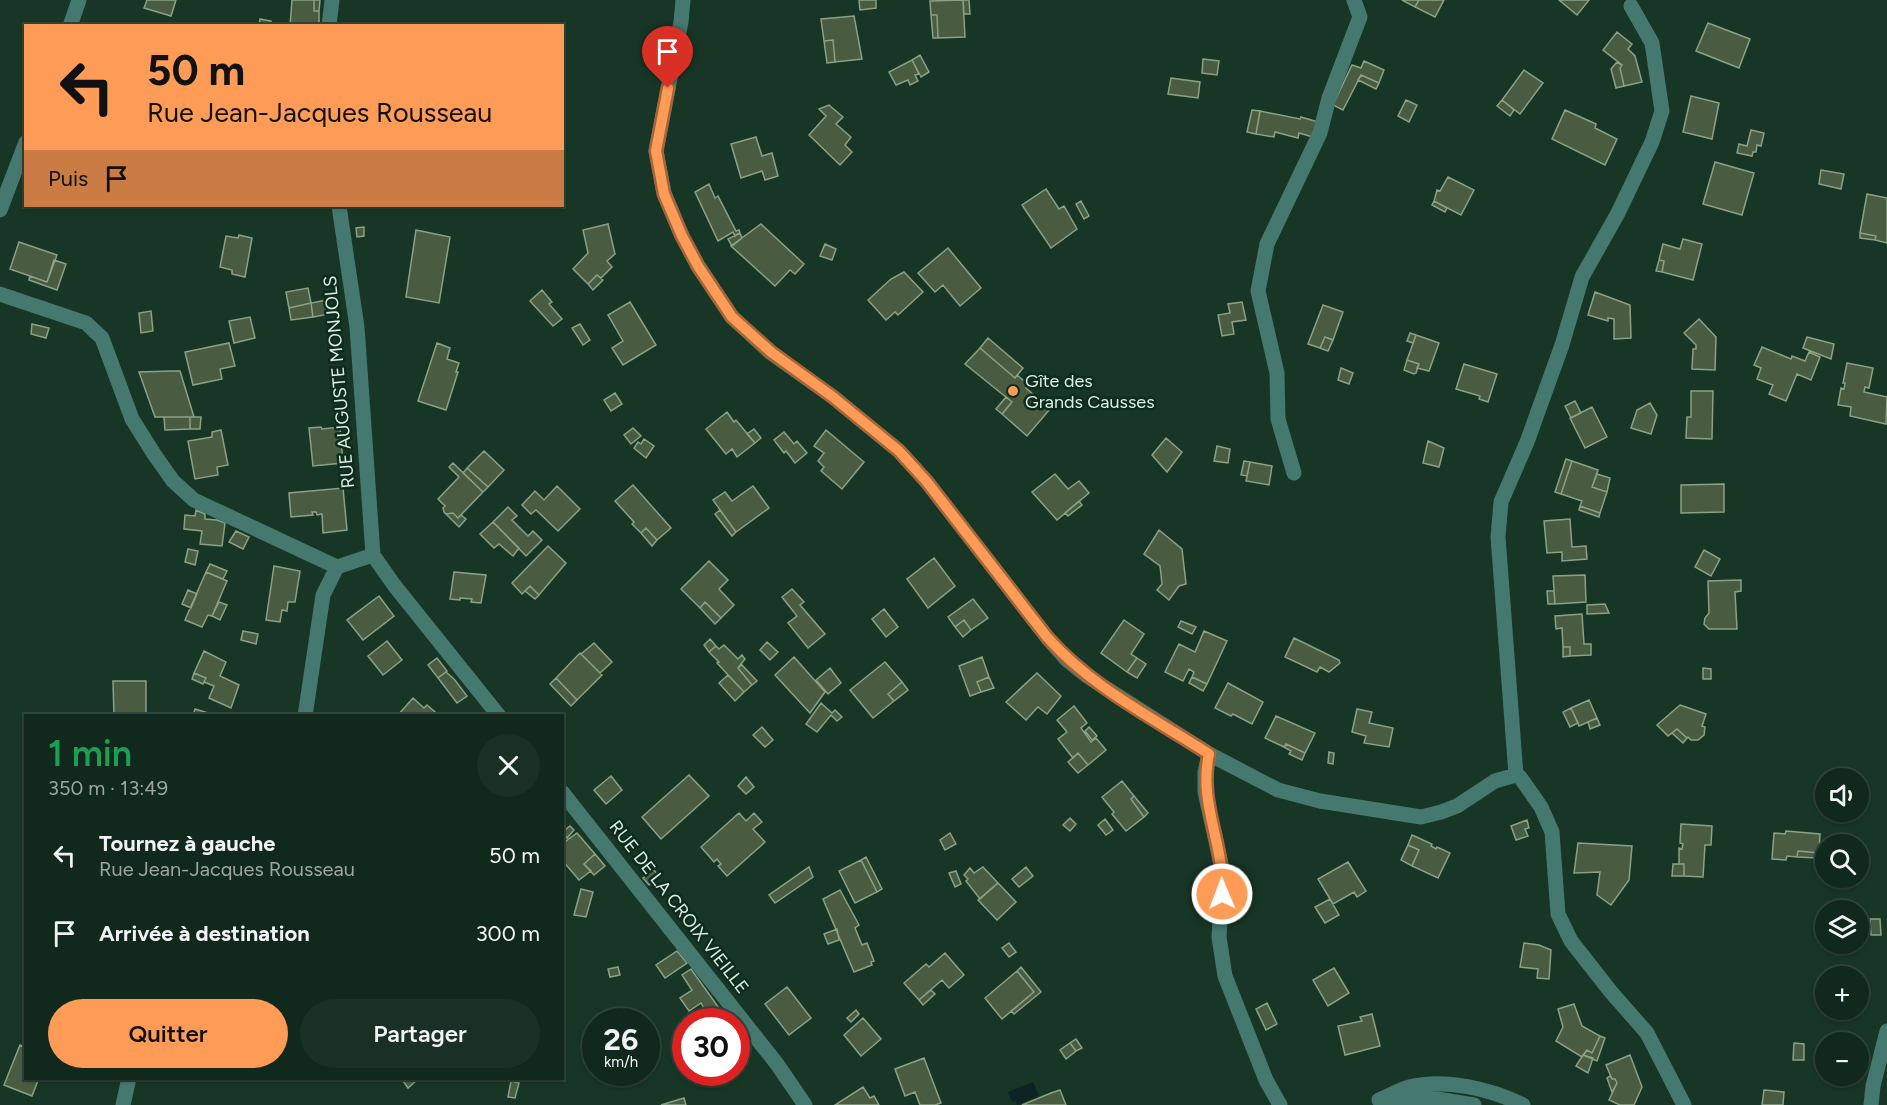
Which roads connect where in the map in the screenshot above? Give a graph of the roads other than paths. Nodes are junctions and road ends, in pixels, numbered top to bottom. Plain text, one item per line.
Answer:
1 (79, 0) edge
2 (332, 0) edge
3 (683, 0) edge
4 (1354, 0) edge
5 (1631, 6) dead end
6 (71, 24) edge
7 (329, 24) edge
8 (24, 147) edge
9 (339, 207) edge
10 (0, 210) edge
11 (0, 294) edge
12 (1294, 473) dead end
13 (373, 555) junction
14 (337, 567) junction
15 (305, 714) edge
16 (497, 714) edge
17 (1209, 754) junction
18 (1516, 775) junction
19 (564, 795) edge
20 (1887, 1031) edge
21 (129, 1080) edge
22 (1375, 1103) edge
23 (123, 1105) edge
24 (805, 1105) edge
25 (1280, 1105) edge
26 (1474, 1105) edge
27 (1523, 1105) edge
28 (1684, 1105) edge
29 (1871, 1105) edge

1 - 6 street
2 - 7 street
3 - 17 street
4 - 12 street
5 - 18 street
8 - 10 street
9 - 13 street, RUE AUGUSTE MONJOLS
11 - 14 street
13 - 14 street
13 - 16 street
14 - 15 street
17 - 18 street
17 - 25 street
18 - 28 street
19 - 24 street, RUE DE LA CROIX VIEILLE
20 - 29 street
21 - 23 street
22 - 26 street
22 - 27 street

